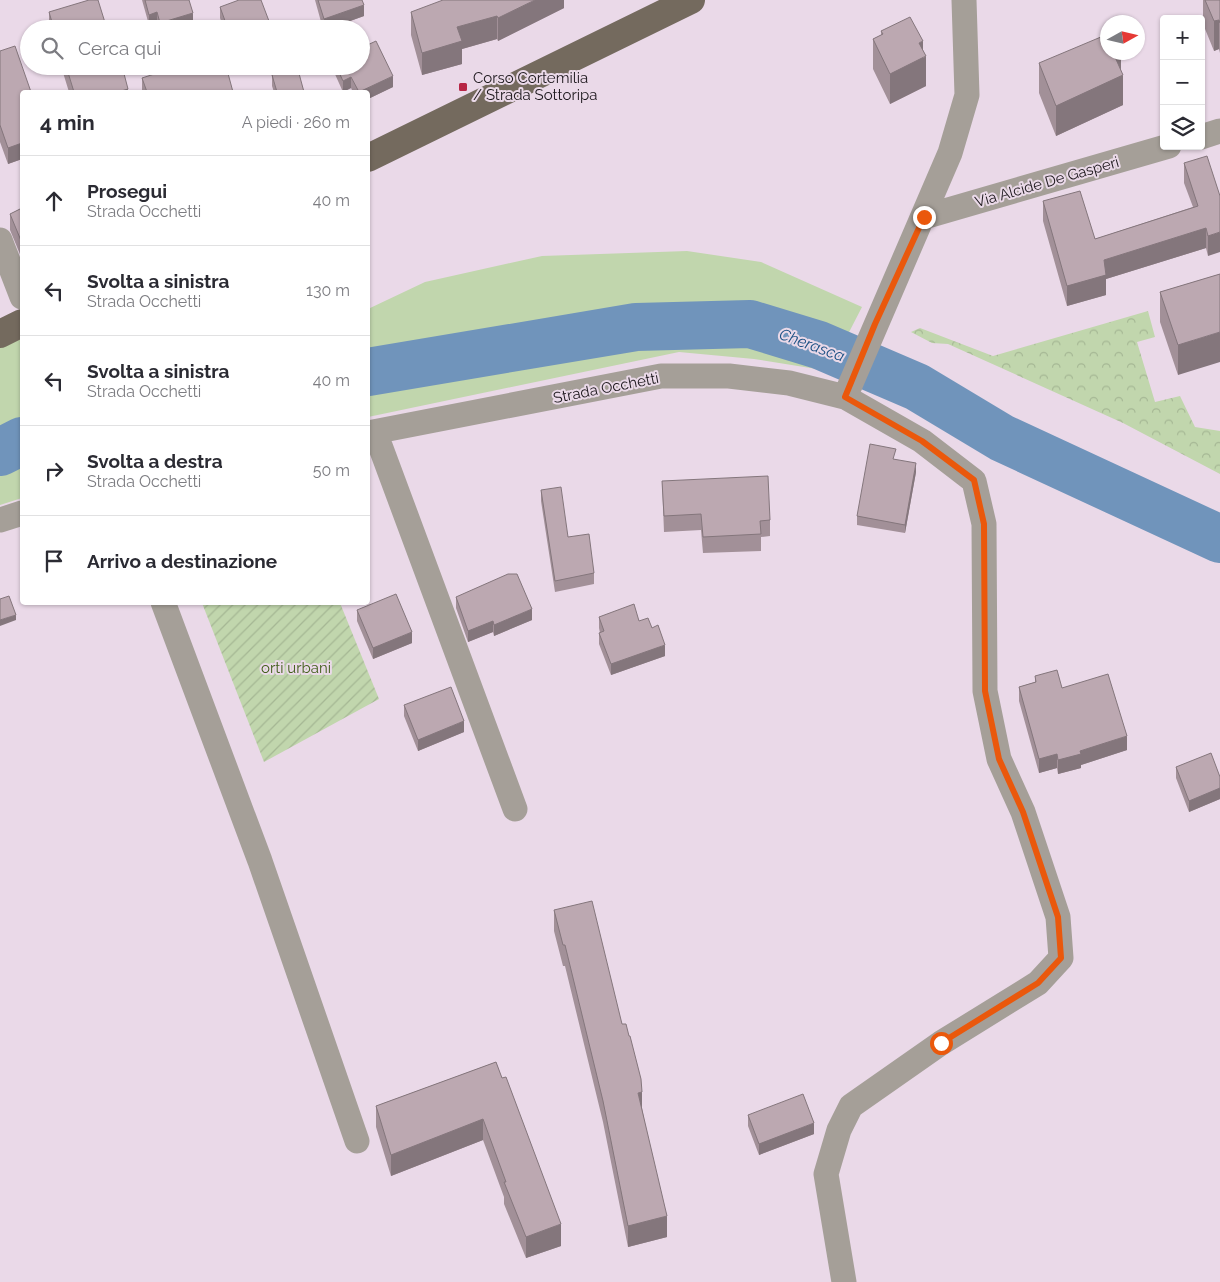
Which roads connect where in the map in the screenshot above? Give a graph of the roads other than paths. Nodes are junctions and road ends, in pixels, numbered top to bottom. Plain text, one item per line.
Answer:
1 (691, 0) edge
2 (964, 0) edge
3 (1220, 132) edge
4 (1205, 136) edge
5 (1160, 149) edge
6 (370, 157) edge
7 (924, 217) junction
8 (0, 240) edge
9 (20, 291) edge
10 (20, 324) edge
11 (0, 334) edge
12 (845, 397) junction
13 (371, 433) edge
14 (20, 514) edge
15 (0, 520) edge
16 (164, 605) edge
17 (514, 809) dead end
18 (357, 1142) dead end
19 (844, 1282) edge

1 - 6 main road
2 - 7 street
3 - 4 street
5 - 7 street, Via Alcide De Gasperi
7 - 12 street
8 - 9 street
10 - 11 main road
12 - 13 street, Strada Occhetti
12 - 19 street, Strada Occhetti
13 - 17 street
14 - 15 street
16 - 18 street

